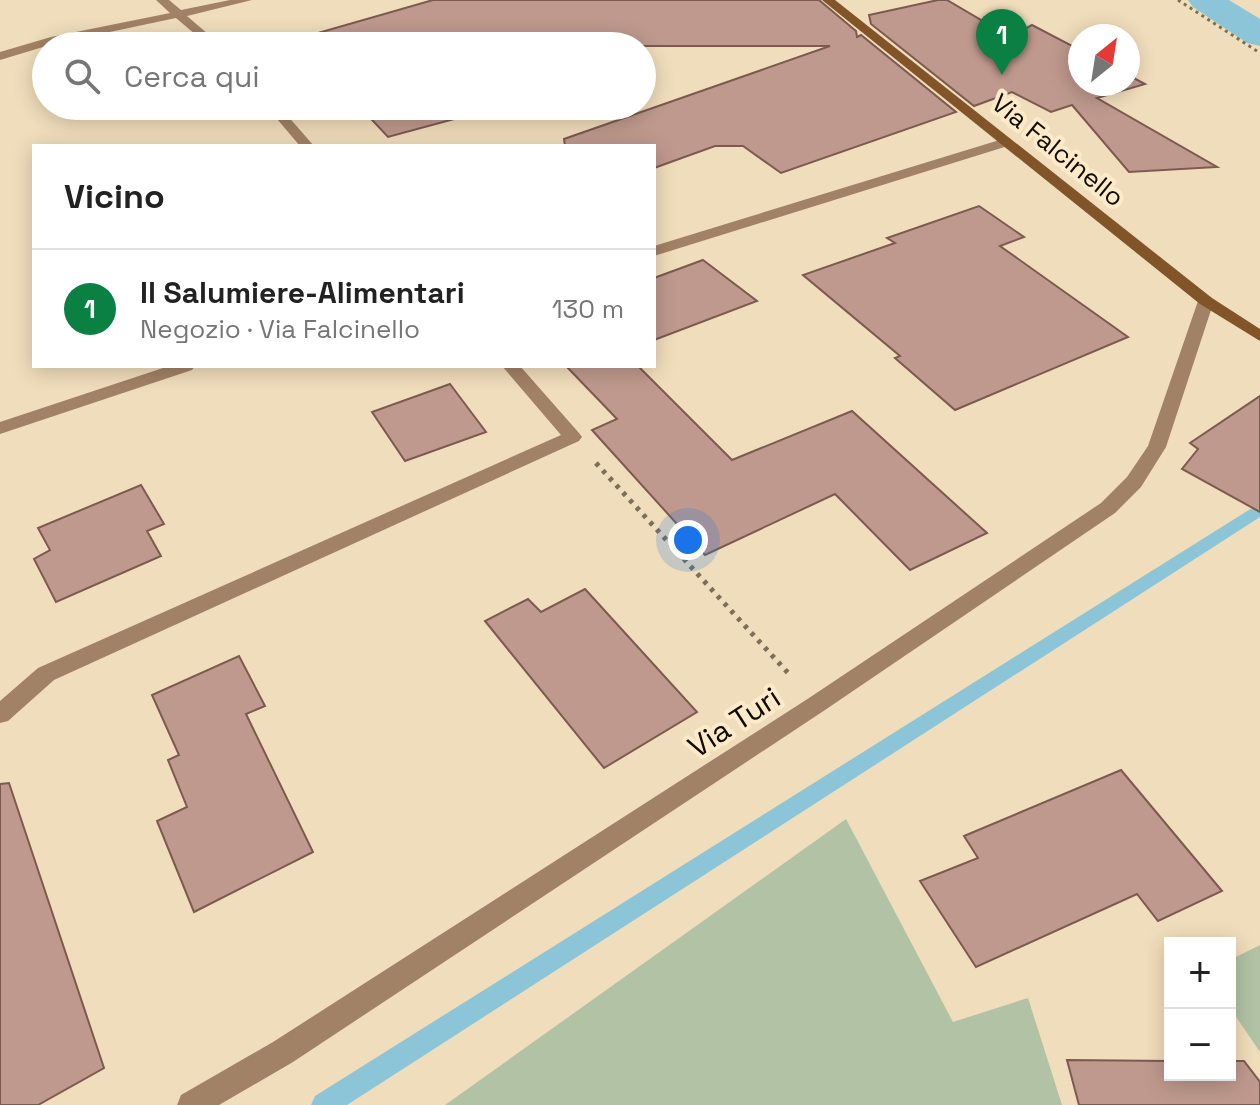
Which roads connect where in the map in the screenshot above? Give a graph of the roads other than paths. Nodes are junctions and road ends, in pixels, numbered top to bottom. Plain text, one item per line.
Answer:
1 (162, 0) edge
2 (246, 0) edge
3 (828, 0) edge
4 (176, 13) junction
5 (91, 32) edge
6 (199, 32) edge
7 (32, 47) edge
8 (0, 56) edge
9 (284, 120) edge
10 (1006, 142) junction
11 (305, 144) edge
12 (656, 250) edge
13 (1206, 301) junction
14 (1260, 336) edge
15 (180, 368) edge
16 (513, 368) edge
17 (0, 428) edge
18 (0, 714) edge
19 (191, 1105) edge

1 - 4 street
2 - 4 street
3 - 10 street, Via Falcinello
4 - 5 street
4 - 6 street
7 - 8 street
9 - 11 street
10 - 12 street
10 - 13 street, Via Falcinello
13 - 14 street, Via Falcinello
13 - 19 street, Via Turi
15 - 17 street
16 - 18 street

